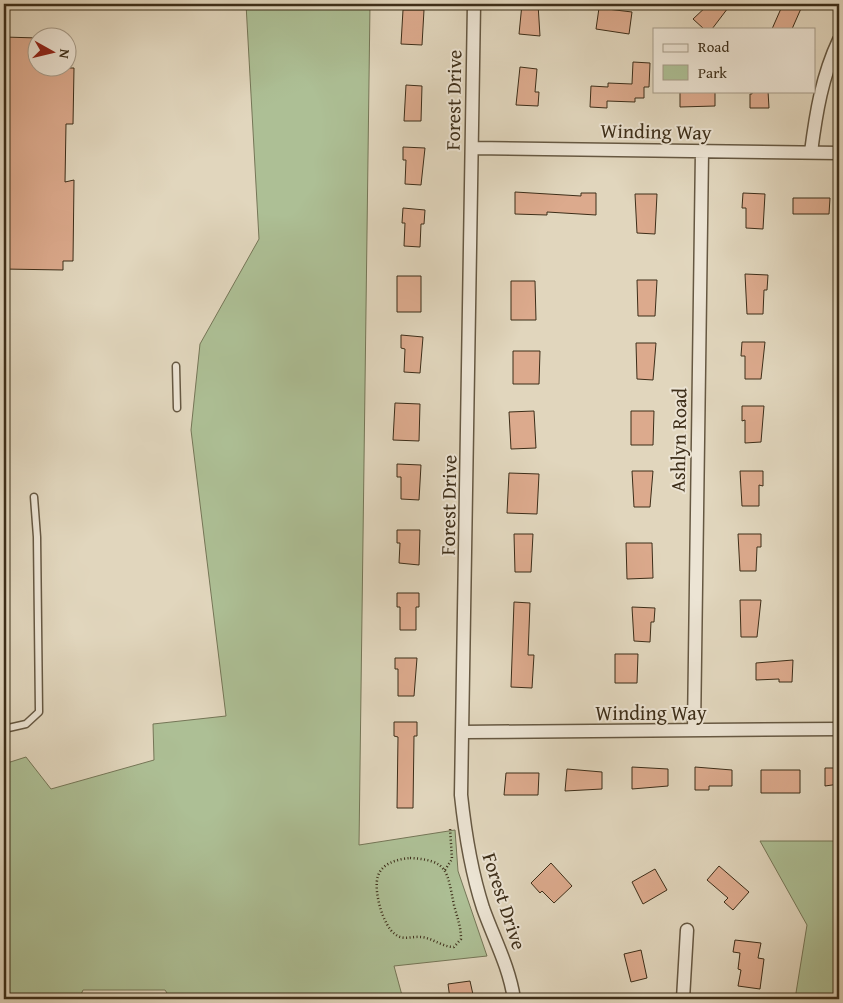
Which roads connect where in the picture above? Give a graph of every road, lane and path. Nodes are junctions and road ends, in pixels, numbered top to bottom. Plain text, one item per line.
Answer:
1 (474, 4) edge
2 (839, 40) edge
3 (472, 148) junction
4 (702, 151) junction
5 (810, 152) junction
6 (839, 153) edge
7 (176, 366) dead end
8 (177, 408) dead end
9 (34, 497) dead end
10 (4, 729) edge
11 (839, 729) edge
12 (694, 730) junction
13 (463, 732) junction
14 (450, 827) dead end
15 (445, 871) junction
16 (686, 930) dead end
17 (514, 999) edge
18 (683, 999) edge

1 - 3 street, Forest Drive
2 - 5 street
3 - 4 street, Winding Way
3 - 13 street, Forest Drive
4 - 5 street, Winding Way
4 - 12 street, Ashlyn Road
5 - 6 street, Winding Way
7 - 8 lane
9 - 10 lane
11 - 12 street, Winding Way
12 - 13 street, Winding Way
13 - 17 street, Forest Drive
14 - 15 path
15 - 15 path
16 - 18 street

